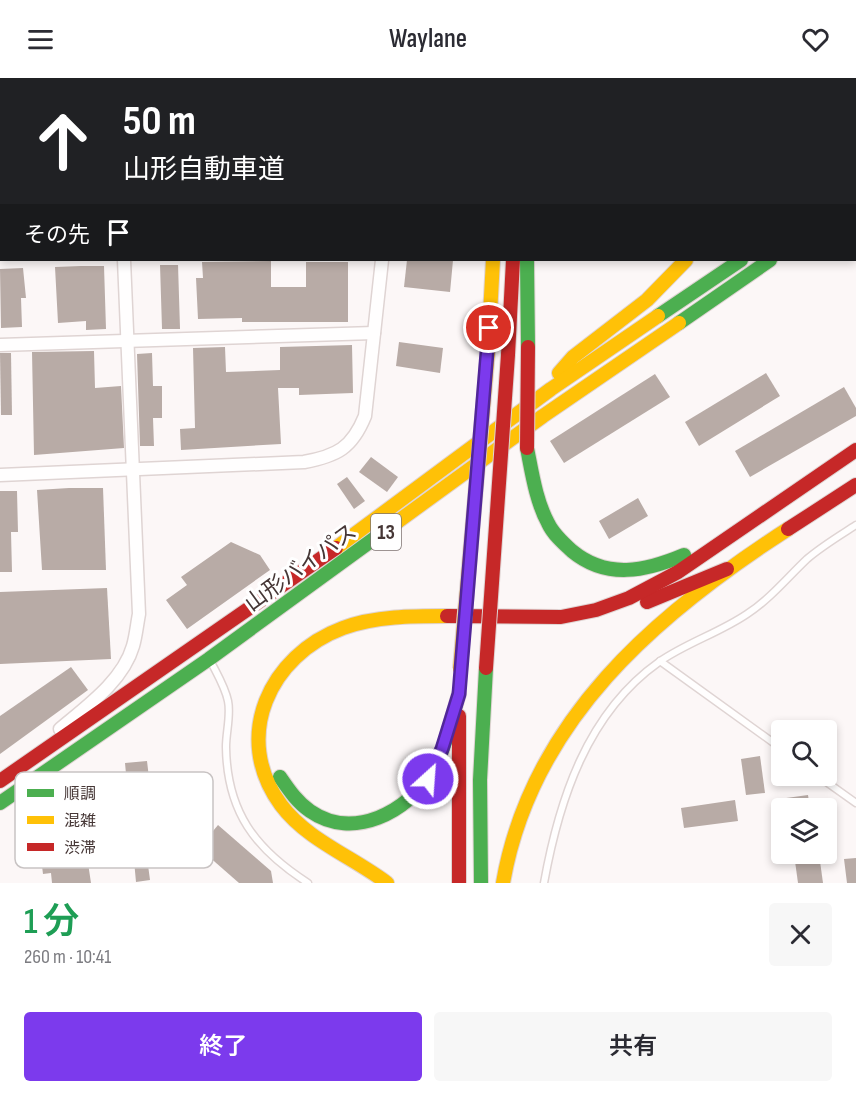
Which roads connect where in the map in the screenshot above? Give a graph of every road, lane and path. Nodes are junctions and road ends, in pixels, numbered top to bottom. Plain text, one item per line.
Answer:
1 (124, 261) edge
2 (382, 261) edge
3 (493, 261) edge
4 (513, 261) edge
5 (527, 261) edge
6 (685, 261) edge
7 (740, 261) edge
8 (769, 261) edge
9 (787, 261) edge
10 (374, 333) junction
11 (127, 342) junction
12 (0, 345) edge
13 (551, 389) junction
14 (573, 397) junction
15 (856, 450) edge
16 (131, 469) junction
17 (0, 475) edge
18 (856, 485) edge
19 (856, 525) edge
20 (739, 529) junction
21 (727, 569) junction
22 (209, 659) junction
23 (660, 661) junction
24 (459, 694) junction
25 (771, 741) edge
26 (45, 772) edge
27 (0, 776) edge
28 (0, 781) edge
29 (833, 786) edge
30 (15, 793) edge
31 (0, 803) edge
32 (856, 803) edge
33 (308, 883) edge
34 (387, 883) edge
35 (459, 883) edge
36 (481, 883) edge
37 (503, 883) edge
38 (544, 883) edge

1 - 11 street
2 - 10 street
3 - 24 highway, bridge
4 - 36 highway, bridge
5 - 20 highway, bridge
6 - 13 highway
7 - 13 highway, 山形バイパス / 13
8 - 14 highway, 山形バイパス / 13
9 - 14 highway
10 - 11 street
10 - 16 street
11 - 12 street
11 - 16 street
13 - 28 highway, 山形バイパス / 13
14 - 22 highway, 山形バイパス / 13
15 - 20 highway
16 - 17 street
16 - 27 street
18 - 21 highway
19 - 23 lane
20 - 34 highway
21 - 24 highway
21 - 37 highway
22 - 26 highway, 山形バイパス / 13
22 - 33 lane
23 - 25 lane
23 - 38 lane
24 - 35 highway
29 - 32 lane
30 - 31 highway, 山形バイパス / 13

